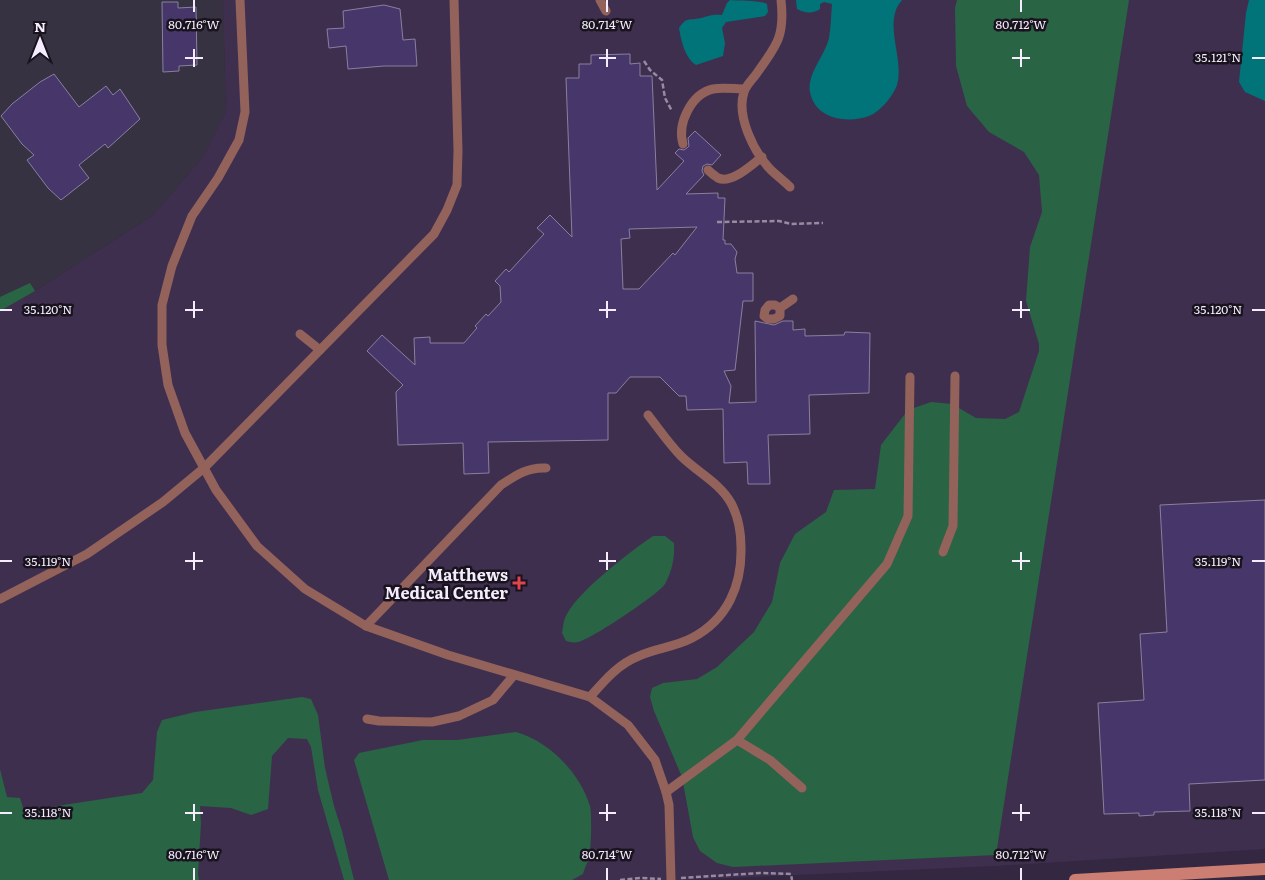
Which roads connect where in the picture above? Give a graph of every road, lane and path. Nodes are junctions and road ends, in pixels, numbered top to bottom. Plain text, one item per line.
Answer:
1 (240, 0) edge
2 (454, 0) edge
3 (600, 0) edge
4 (781, 0) edge
5 (606, 10) dead end
6 (644, 61) dead end
7 (746, 89) junction
8 (672, 111) dead end
9 (684, 144) dead end
10 (762, 157) junction
11 (708, 170) dead end
12 (790, 187) dead end
13 (717, 222) dead end
14 (823, 223) dead end
15 (793, 299) dead end
16 (780, 308) dead end
17 (300, 334) dead end
18 (320, 350) junction
19 (955, 376) dead end
20 (910, 377) dead end
21 (648, 415) dead end
22 (204, 468) junction
23 (546, 468) dead end
24 (944, 552) dead end
25 (0, 599) edge
26 (366, 626) junction
27 (514, 675) junction
28 (590, 697) junction
29 (367, 719) dead end
30 (737, 740) junction
31 (802, 788) dead end
32 (666, 792) junction
33 (1265, 868) edge
34 (688, 878) dead end
35 (620, 880) edge
36 (655, 880) edge
37 (671, 880) edge
38 (792, 880) edge
39 (1075, 880) edge

1 - 22 lane
2 - 18 lane
3 - 5 lane
4 - 7 lane
6 - 8 path
7 - 9 lane
7 - 10 lane
10 - 11 lane
10 - 12 lane
13 - 14 path
15 - 16 lane
17 - 18 lane
18 - 22 lane
19 - 24 lane
20 - 30 lane
21 - 28 lane
22 - 25 lane
22 - 26 lane
23 - 26 lane
26 - 27 lane
27 - 28 lane
27 - 29 lane
28 - 32 lane
30 - 31 lane
30 - 32 lane
32 - 37 lane
33 - 39 main road
34 - 38 path
35 - 36 path

